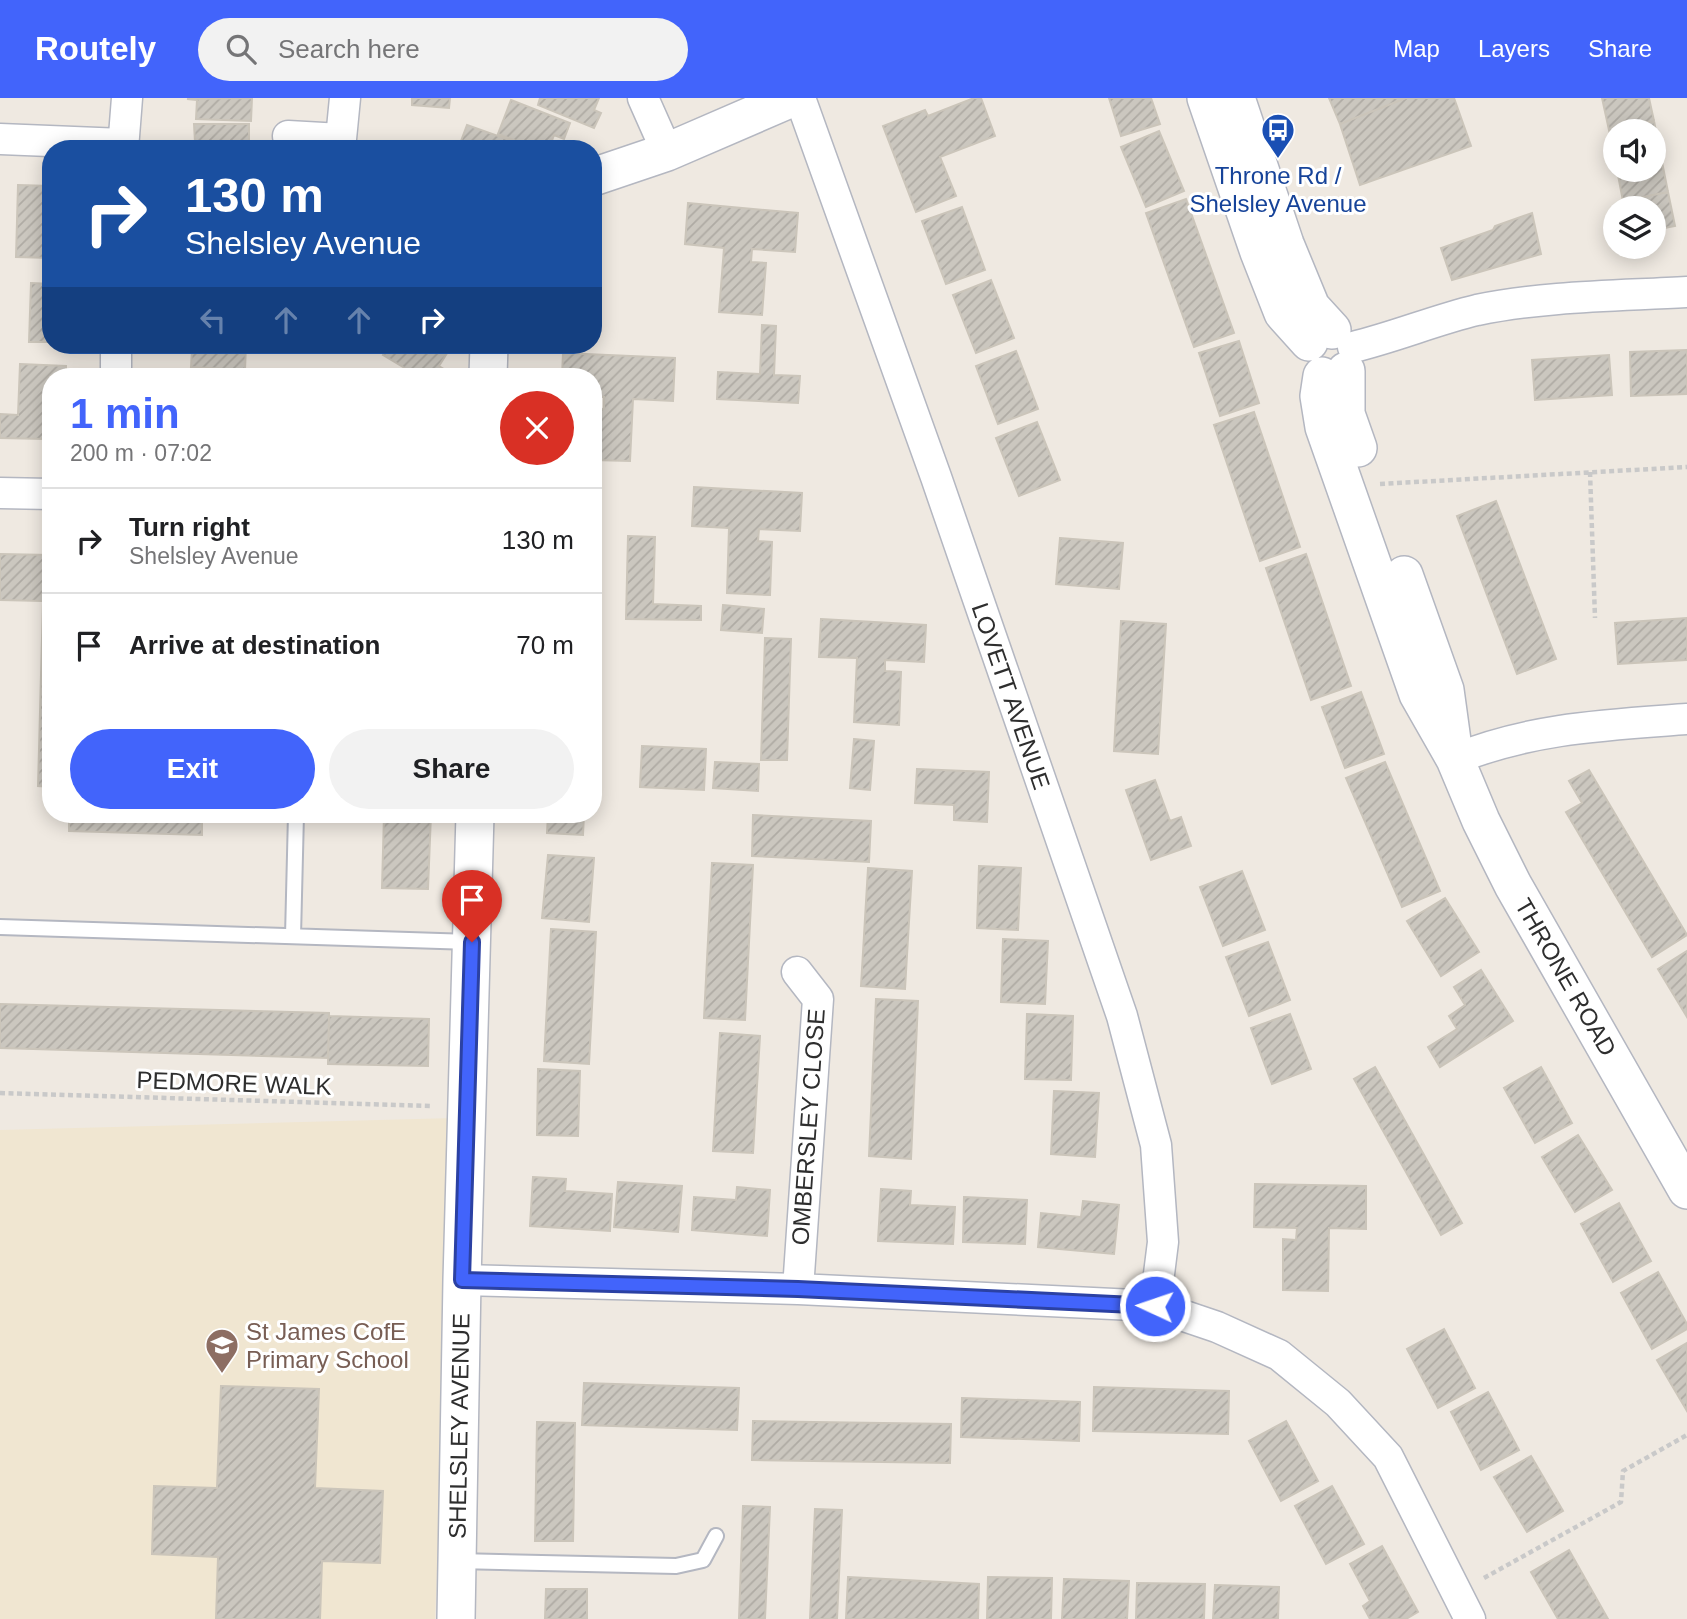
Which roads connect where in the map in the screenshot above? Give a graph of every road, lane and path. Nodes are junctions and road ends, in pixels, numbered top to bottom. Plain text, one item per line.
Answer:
1 (127, 98) edge
2 (345, 98) edge
3 (642, 98) edge
4 (792, 98) edge
5 (800, 98) edge
6 (1206, 98) edge
7 (1236, 98) edge
8 (288, 136) dead end
9 (0, 139) edge
10 (124, 140) edge
11 (314, 140) edge
12 (340, 140) edge
13 (42, 141) edge
14 (667, 152) junction
15 (602, 174) edge
16 (1687, 292) edge
17 (1332, 353) junction
18 (1687, 467) edge
19 (1590, 472) junction
20 (1371, 485) junction
21 (0, 493) edge
22 (42, 494) edge
23 (1595, 618) dead end
24 (1687, 719) edge
25 (1455, 759) junction
26 (296, 823) edge
27 (475, 823) edge
28 (0, 927) edge
29 (293, 936) junction
30 (472, 942) junction
31 (797, 972) dead end
32 (0, 1093) edge
33 (467, 1107) junction
34 (1687, 1190) edge
35 (462, 1280) junction
36 (798, 1289) junction
37 (1155, 1306) junction
38 (1687, 1434) edge
39 (716, 1536) dead end
40 (457, 1562) junction
41 (1464, 1606) edge
42 (456, 1619) edge

1 - 10 street
2 - 12 street
3 - 14 street
4 - 14 street
5 - 37 street, LOVETT AVENUE
6 - 17 street
7 - 17 street
8 - 11 street
9 - 13 street
14 - 15 street
16 - 17 street
17 - 20 street, THRONE ROAD
17 - 25 street, THRONE ROAD
18 - 19 path
19 - 20 path
19 - 23 path
20 - 25 street, THRONE ROAD
21 - 22 street
24 - 25 street
25 - 34 street, THRONE ROAD
26 - 29 lane
27 - 30 street, SHELSLEY AVENUE
28 - 29 lane
29 - 30 lane
30 - 33 street, SHELSLEY AVENUE
31 - 36 street, OMBERSLEY CLOSE
32 - 33 path, PEDMORE WALK
33 - 35 street, SHELSLEY AVENUE
35 - 36 street
35 - 40 street, SHELSLEY AVENUE
36 - 37 street
37 - 41 street
38 - 41 path
39 - 40 lane
40 - 42 street, SHELSLEY AVENUE

